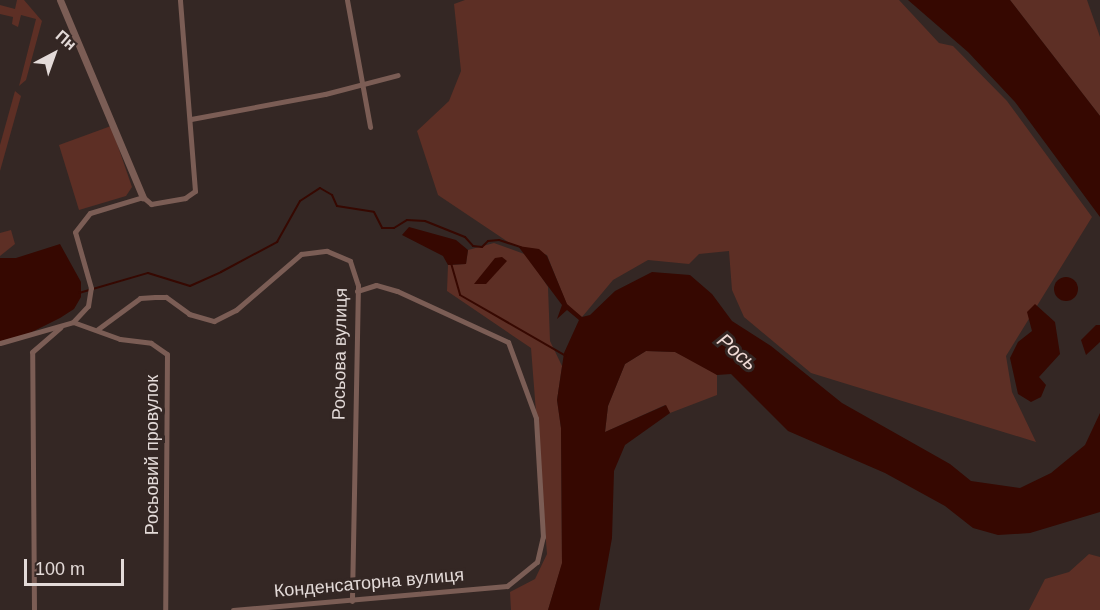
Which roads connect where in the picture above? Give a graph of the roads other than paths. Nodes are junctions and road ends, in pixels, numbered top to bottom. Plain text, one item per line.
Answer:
1 (60, 0) edge
2 (180, 0) edge
3 (347, 0) edge
4 (399, 75) dead end
5 (360, 83) junction
6 (191, 119) junction
7 (370, 127) dead end
8 (143, 197) junction
9 (357, 291) junction
10 (73, 322) junction
11 (62, 326) junction
12 (98, 329) junction
13 (0, 343) edge
14 (352, 601) junction
15 (34, 610) edge
16 (165, 610) edge
17 (233, 610) edge

1 - 8 street
2 - 6 street
3 - 5 street
4 - 5 street
5 - 6 street
5 - 7 street
6 - 8 street
8 - 10 street
9 - 12 street, Росьова вулиця
9 - 14 street, Росьова вулиця
9 - 14 street, Конденсаторна вулиця
10 - 11 street
10 - 12 street, Росьовий провулок
11 - 13 street
11 - 15 street
12 - 16 street, Росьовий провулок
14 - 17 street, Конденсаторна вулиця

